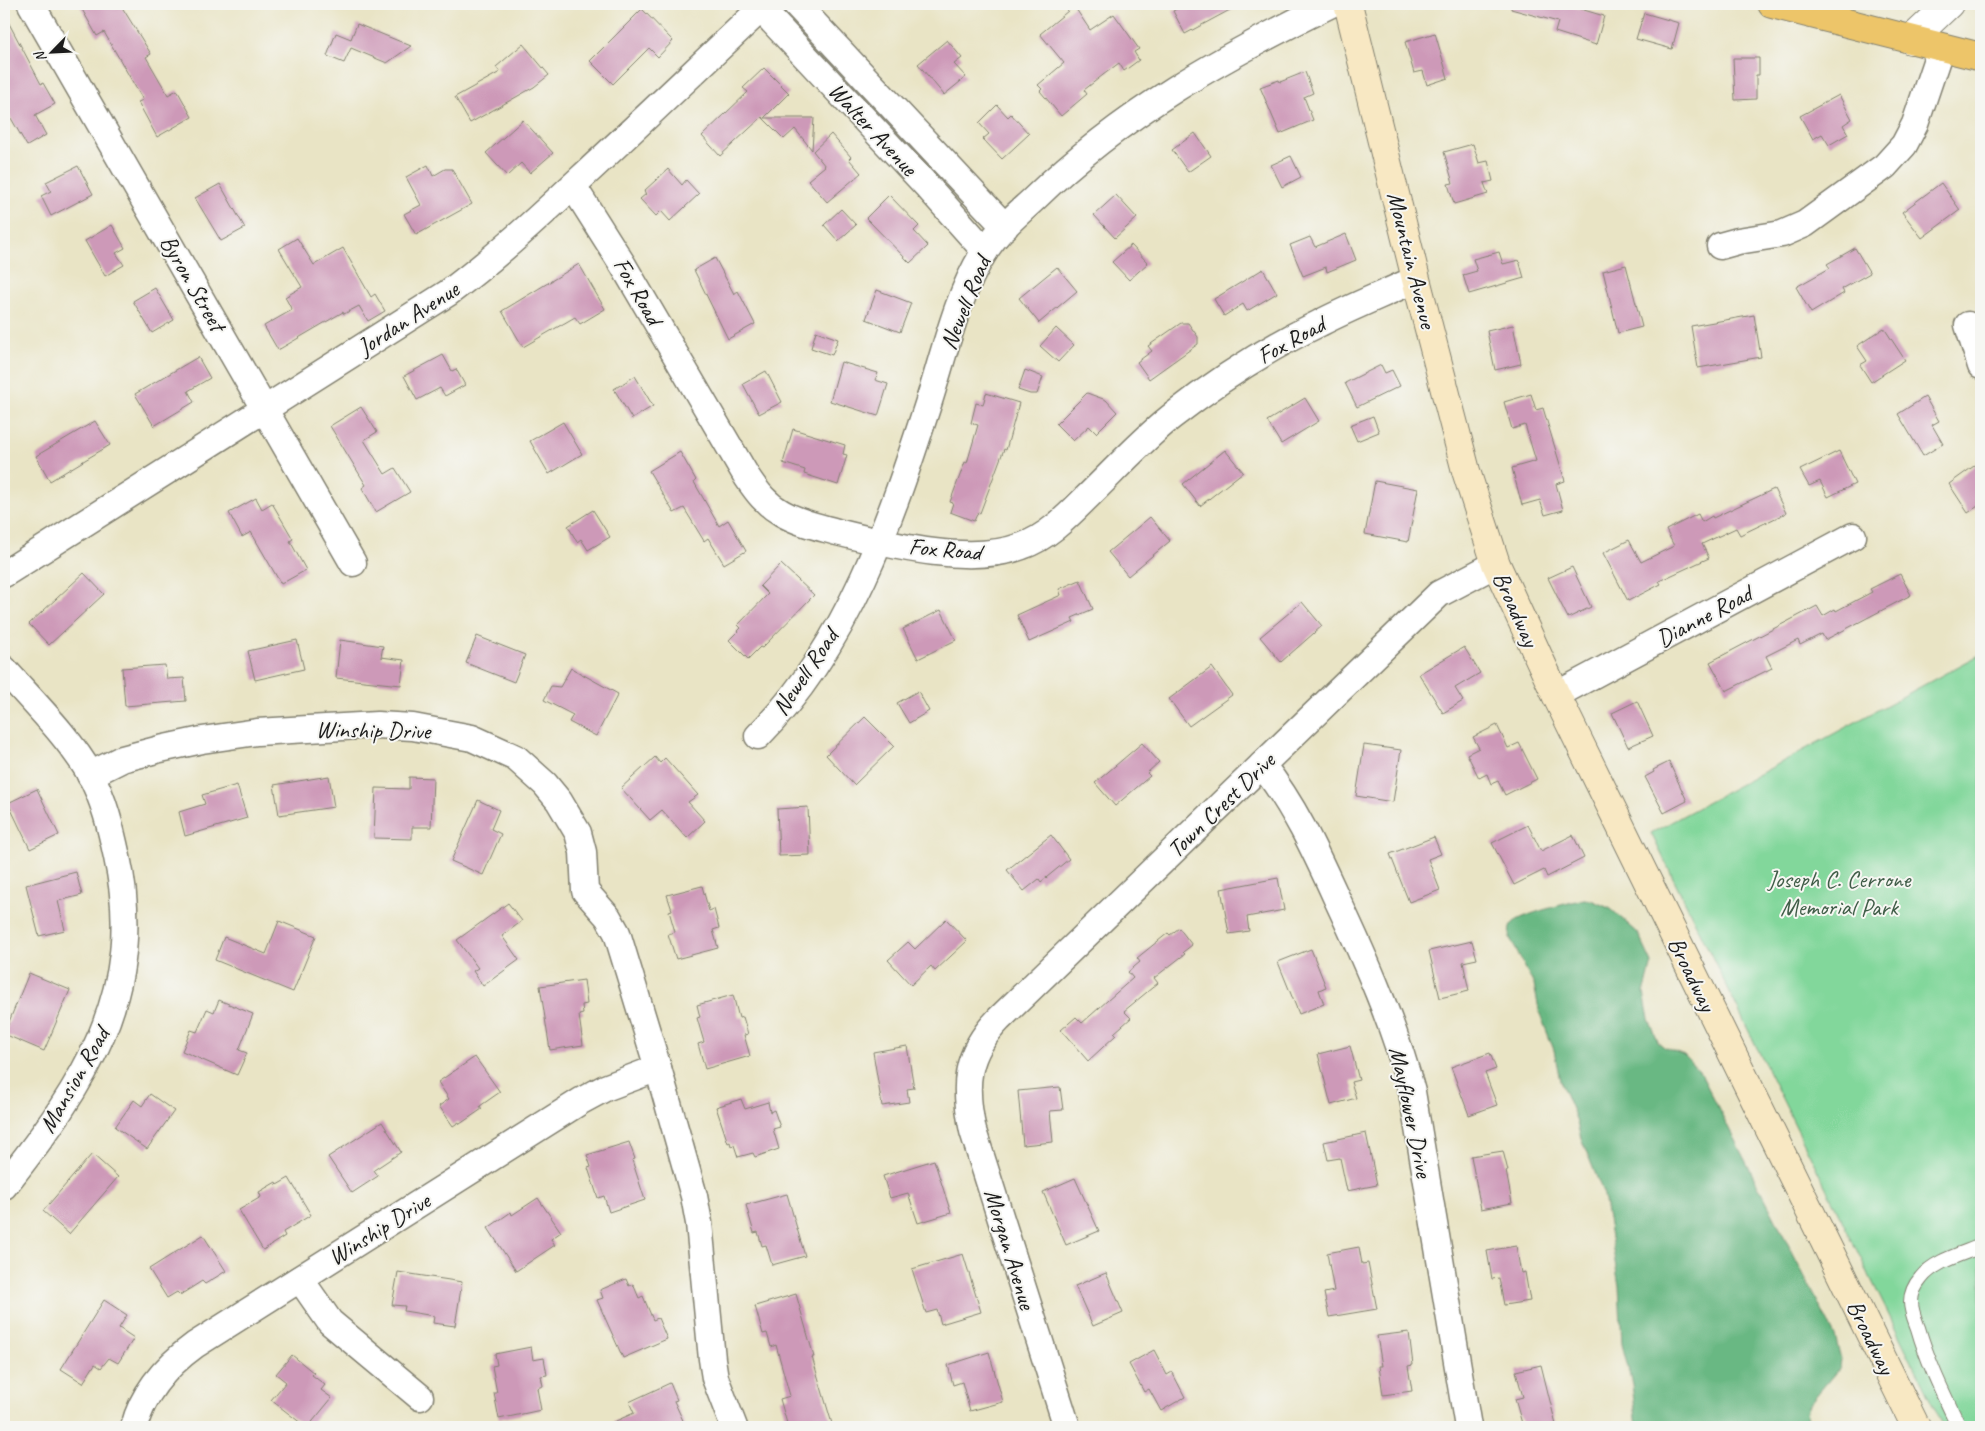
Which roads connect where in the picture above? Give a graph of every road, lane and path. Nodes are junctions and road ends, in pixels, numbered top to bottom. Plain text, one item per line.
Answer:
1 (31, 4) edge
2 (796, 4) edge
3 (1331, 4) edge
4 (1348, 4) edge
5 (1772, 4) edge
6 (1950, 4) edge
7 (763, 6) edge
8 (1912, 40) junction
9 (1941, 47) junction
10 (1981, 57) edge
11 (572, 186) junction
12 (1005, 227) junction
13 (1720, 246) dead end
14 (985, 251) junction
15 (1416, 279) junction
16 (1968, 326) dead end
17 (1981, 366) edge
18 (266, 409) junction
19 (1479, 516) joint
20 (1853, 536) dead end
21 (880, 543) junction
22 (353, 563) dead end
23 (1496, 564) junction
24 (4, 574) edge
25 (4, 669) edge
26 (1556, 695) junction
27 (758, 736) dead end
28 (1262, 765) junction
29 (90, 774) junction
30 (658, 1068) junction
31 (969, 1068) joint
32 (4, 1186) edge
33 (1981, 1246) edge
34 (300, 1279) junction
35 (420, 1398) dead end
36 (134, 1427) edge
37 (734, 1427) edge
38 (1067, 1427) edge
39 (1468, 1427) edge
40 (1916, 1427) edge
41 (1959, 1427) edge

1 - 18 street, Byron Street
2 - 12 street, Walter Avenue
3 - 12 street, Newell Road
4 - 15 main road, Mountain Avenue
5 - 8 main road
6 - 8 street
7 - 11 street, Jordan Avenue
7 - 14 street, Walter Avenue
8 - 9 main road
9 - 10 main road
9 - 13 street
11 - 18 street, Jordan Avenue
11 - 21 street, Fox Road
12 - 14 street, Newell Road
14 - 21 street, Newell Road
15 - 19 main road, Mountain Avenue
15 - 21 street, Fox Road
16 - 17 street
18 - 22 street, Byron Street
18 - 24 street, Jordan Avenue
19 - 23 main road, Broadway
20 - 26 street, Dianne Road
21 - 27 street, Newell Road
23 - 26 main road, Broadway
23 - 28 street, Town Crest Drive
25 - 29 street, Mansion Road
26 - 40 main road, Broadway
28 - 31 street, Town Crest Drive
28 - 39 street, Mayflower Drive
29 - 30 street, Winship Drive
29 - 32 street, Mansion Road
30 - 34 street, Winship Drive
30 - 37 street, Winship Drive
31 - 38 street, Morgan Avenue
33 - 41 lane
34 - 35 street
34 - 36 street, Winship Drive

